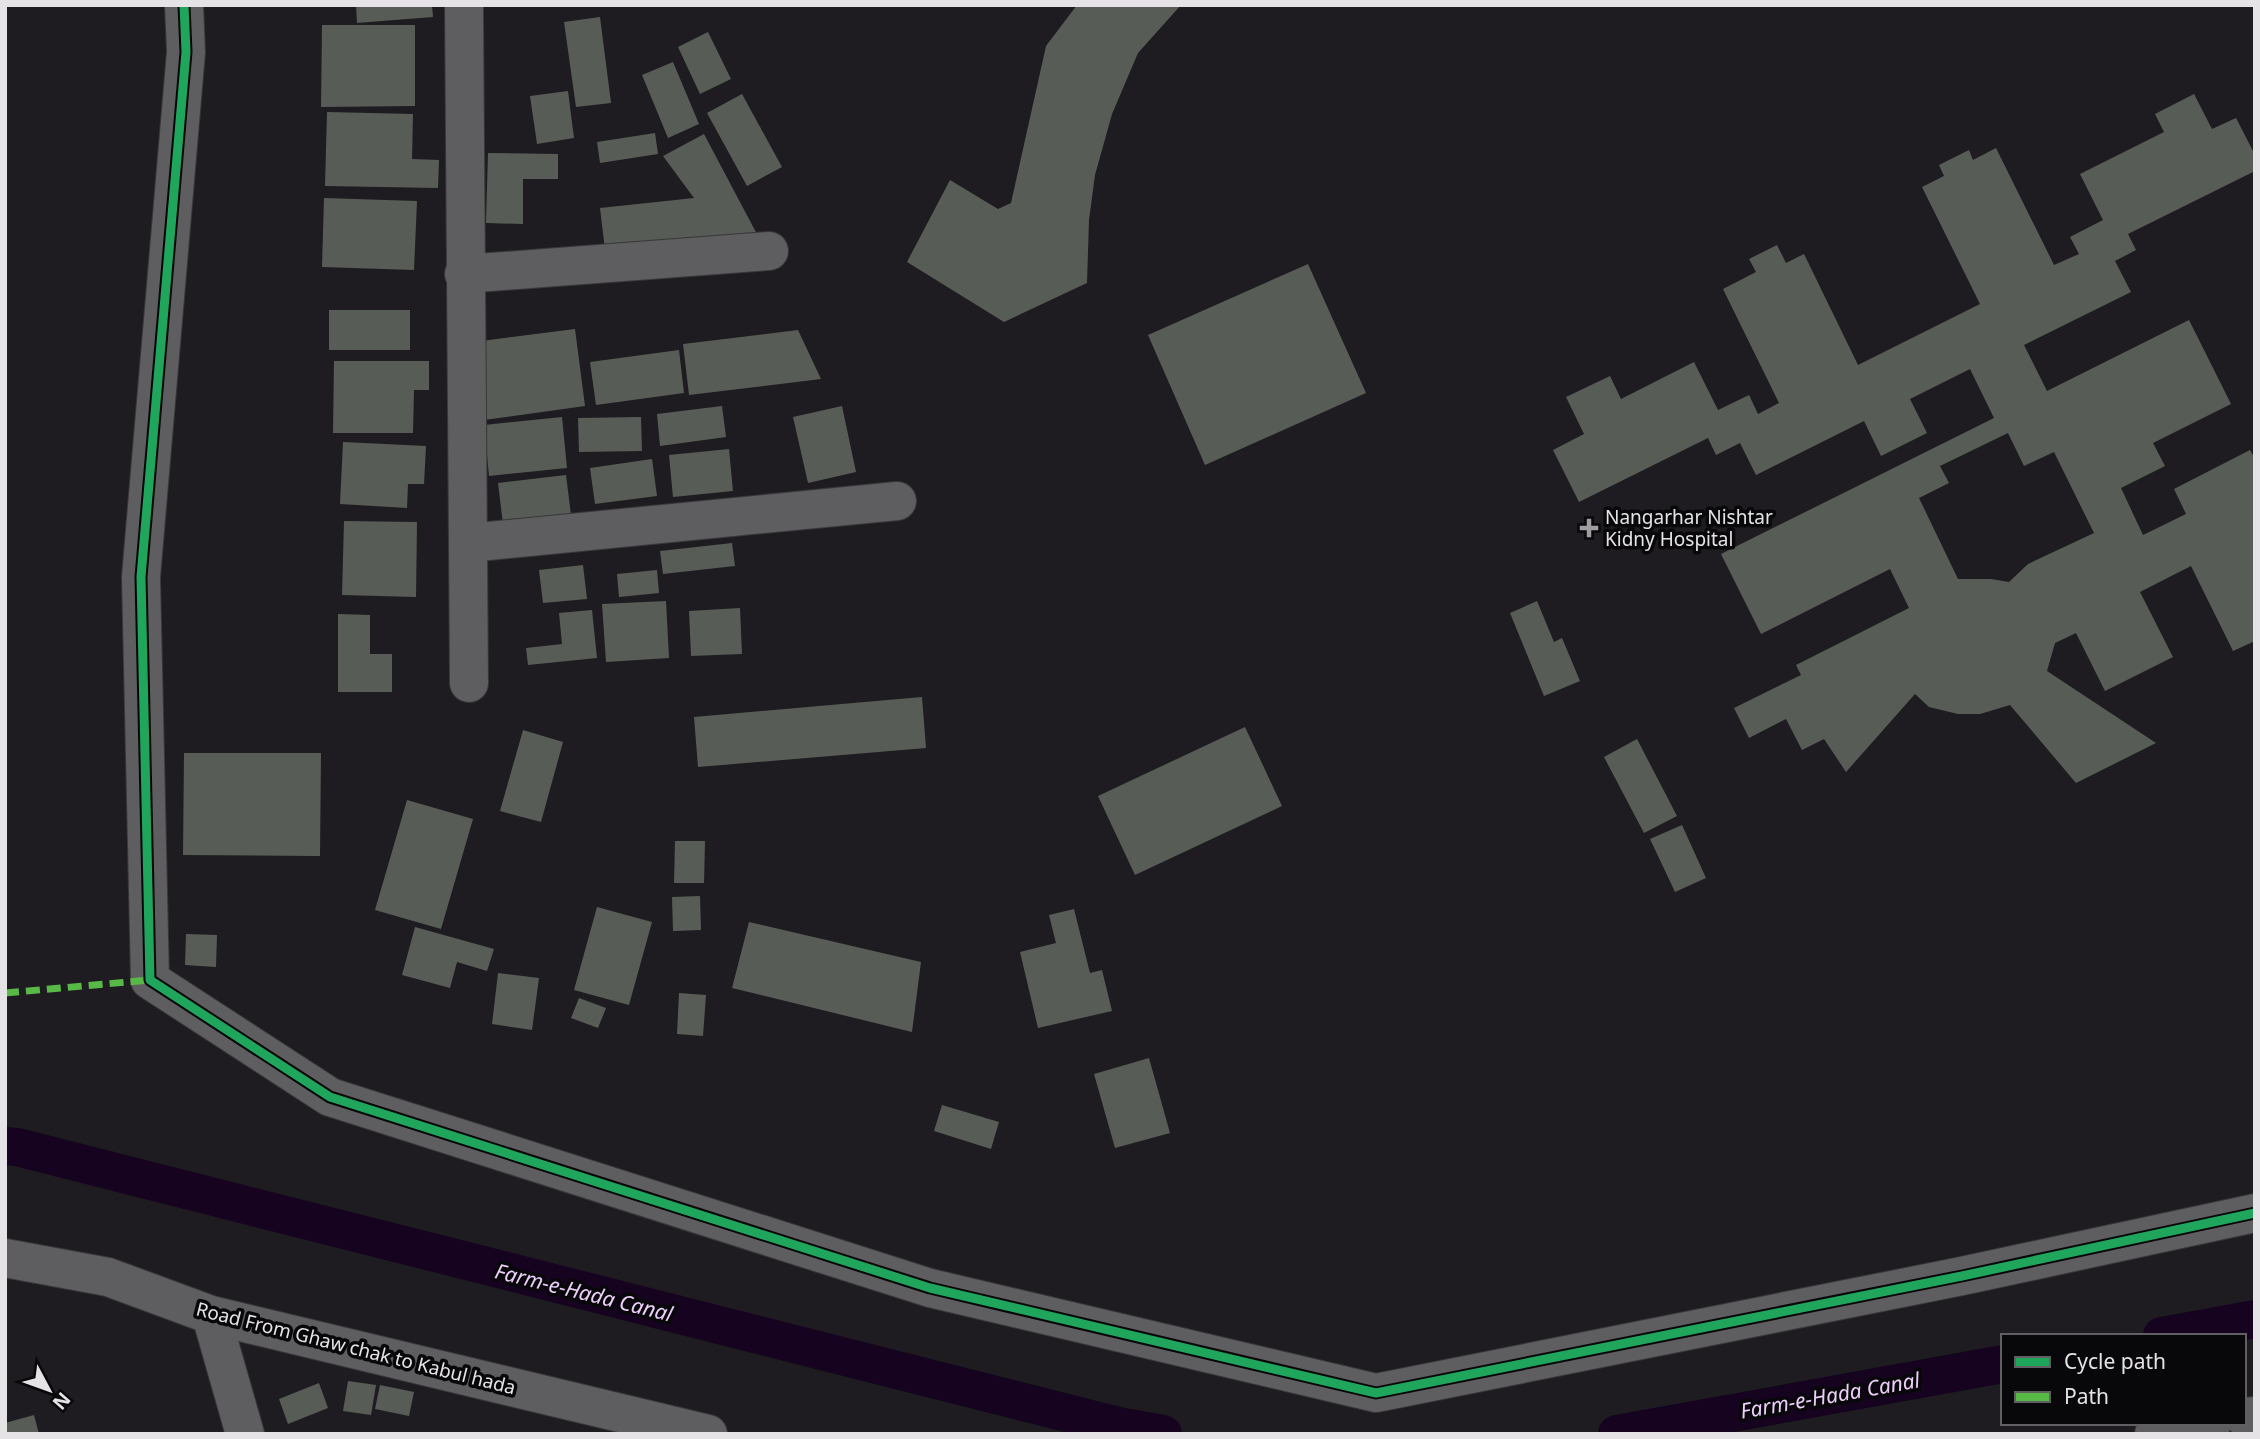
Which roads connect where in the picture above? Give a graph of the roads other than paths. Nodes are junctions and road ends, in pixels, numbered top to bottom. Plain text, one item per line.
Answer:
1 (184, 5) edge
2 (464, 5) edge
3 (769, 251) dead end
4 (464, 274) junction
5 (897, 501) dead end
6 (468, 543) junction
7 (469, 682) dead end
8 (2255, 1213) edge
9 (5, 1258) edge
10 (211, 1315) junction
11 (2201, 1425) edge
12 (245, 1434) edge
13 (708, 1434) edge
14 (2154, 1434) edge

1 - 8 street
2 - 4 street
3 - 4 street
4 - 6 street
5 - 6 street
6 - 7 street
9 - 10 street, Road From Ghaw chak to Kabul hada
10 - 12 street
10 - 13 street, Road From Ghaw chak to Kabul hada
11 - 14 street

